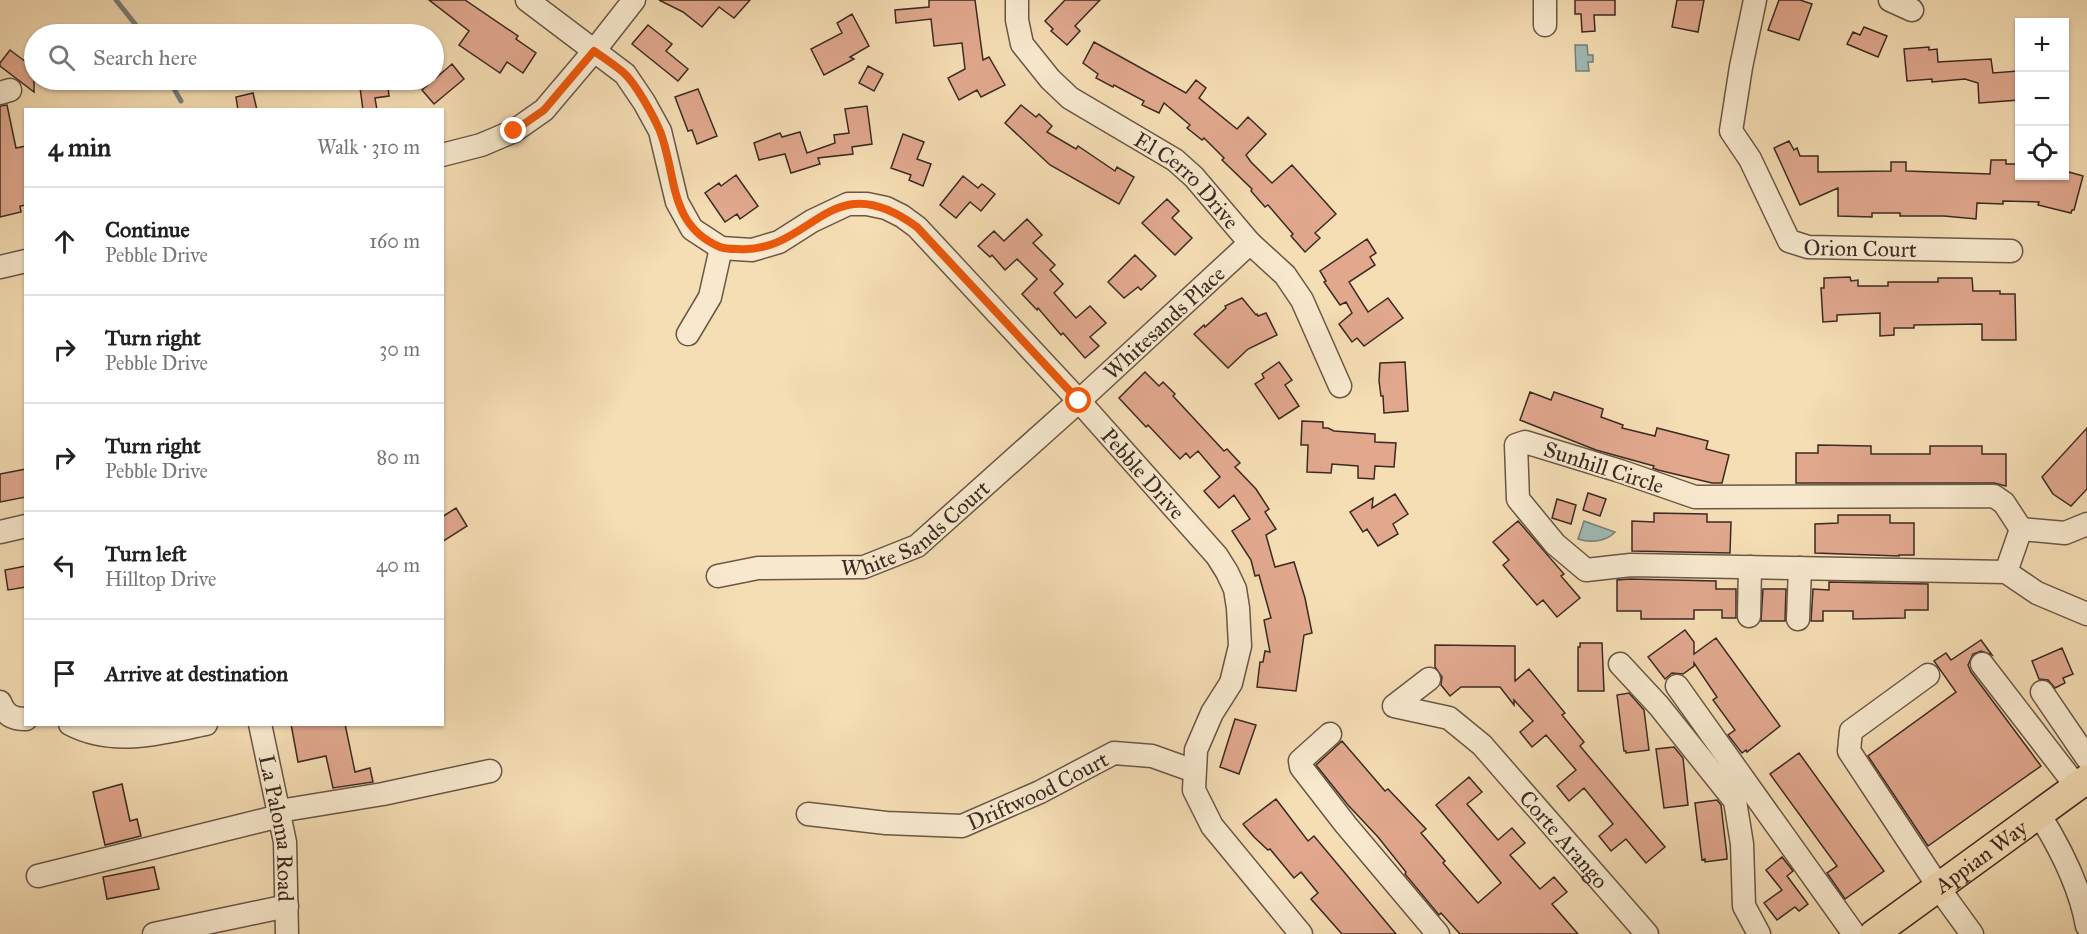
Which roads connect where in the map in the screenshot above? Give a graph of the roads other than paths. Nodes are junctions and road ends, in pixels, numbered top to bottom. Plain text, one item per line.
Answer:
1 (527, 0) edge
2 (634, 0) edge
3 (1017, 0) edge
4 (1545, 0) edge
5 (1755, 0) edge
6 (1890, 0) edge
7 (1912, 9) dead end
8 (1545, 25) dead end
9 (594, 51) junction
10 (444, 154) edge
11 (1250, 243) junction
12 (721, 248) junction
13 (2011, 251) dead end
14 (24, 261) edge
15 (0, 267) edge
16 (688, 334) dead end
17 (1340, 386) dead end
18 (1079, 401) junction
19 (2087, 524) edge
20 (24, 526) edge
21 (2021, 530) junction
22 (0, 532) edge
23 (1750, 567) junction
24 (1800, 568) junction
25 (2006, 572) junction
26 (718, 576) dead end
27 (2087, 614) edge
28 (1749, 616) dead end
29 (1798, 619) dead end
30 (1620, 664) dead end
31 (1982, 664) dead end
32 (1928, 675) dead end
33 (1429, 679) dead end
34 (1677, 686) dead end
35 (2042, 692) dead end
36 (0, 702) edge
37 (24, 719) edge
38 (73, 726) edge
39 (196, 726) edge
40 (260, 726) edge
41 (1330, 734) dead end
42 (2087, 759) edge
43 (490, 771) dead end
44 (1194, 771) junction
45 (2082, 783) edge
46 (279, 813) junction
47 (808, 814) dead end
48 (2039, 814) junction
49 (38, 876) dead end
50 (1939, 887) junction
51 (287, 906) junction
52 (2087, 926) edge
53 (154, 934) edge
54 (288, 934) edge
55 (1300, 934) edge
56 (1438, 934) edge
57 (1647, 934) edge
58 (1759, 934) edge
59 (1854, 934) edge
60 (1874, 934) edge
61 (1972, 934) edge

1 - 9 street, Pebble Drive
2 - 9 street
3 - 11 street, El Cerro Drive
4 - 8 street
5 - 13 street, Orion Court
6 - 7 street
9 - 10 street
9 - 12 street, Pebble Drive
11 - 17 street, El Cerro Drive
11 - 18 street, Whitesands Place
12 - 16 street
12 - 18 street, Pebble Drive
14 - 15 street
18 - 26 street, White Sands Court
18 - 44 street, Pebble Drive
19 - 21 street
20 - 22 street
21 - 23 street, Sunhill Circle
21 - 25 street
23 - 24 street, Sunhill Circle
23 - 28 street
24 - 25 street, Sunhill Circle
24 - 29 street
25 - 27 street
30 - 58 street
31 - 45 street
32 - 50 street
33 - 57 street, Corte Arango
34 - 59 street
35 - 42 street
36 - 37 street
38 - 39 street
40 - 46 street, La Paloma Road
41 - 56 street
43 - 46 street
44 - 47 street, Driftwood Court
44 - 55 street, Pebble Drive
45 - 48 main road, Appian Way
46 - 49 street
46 - 51 street, La Paloma Road
48 - 50 main road, Appian Way
48 - 52 street
50 - 60 main road, Appian Way
50 - 61 street
51 - 53 street
51 - 54 street, La Paloma Road

